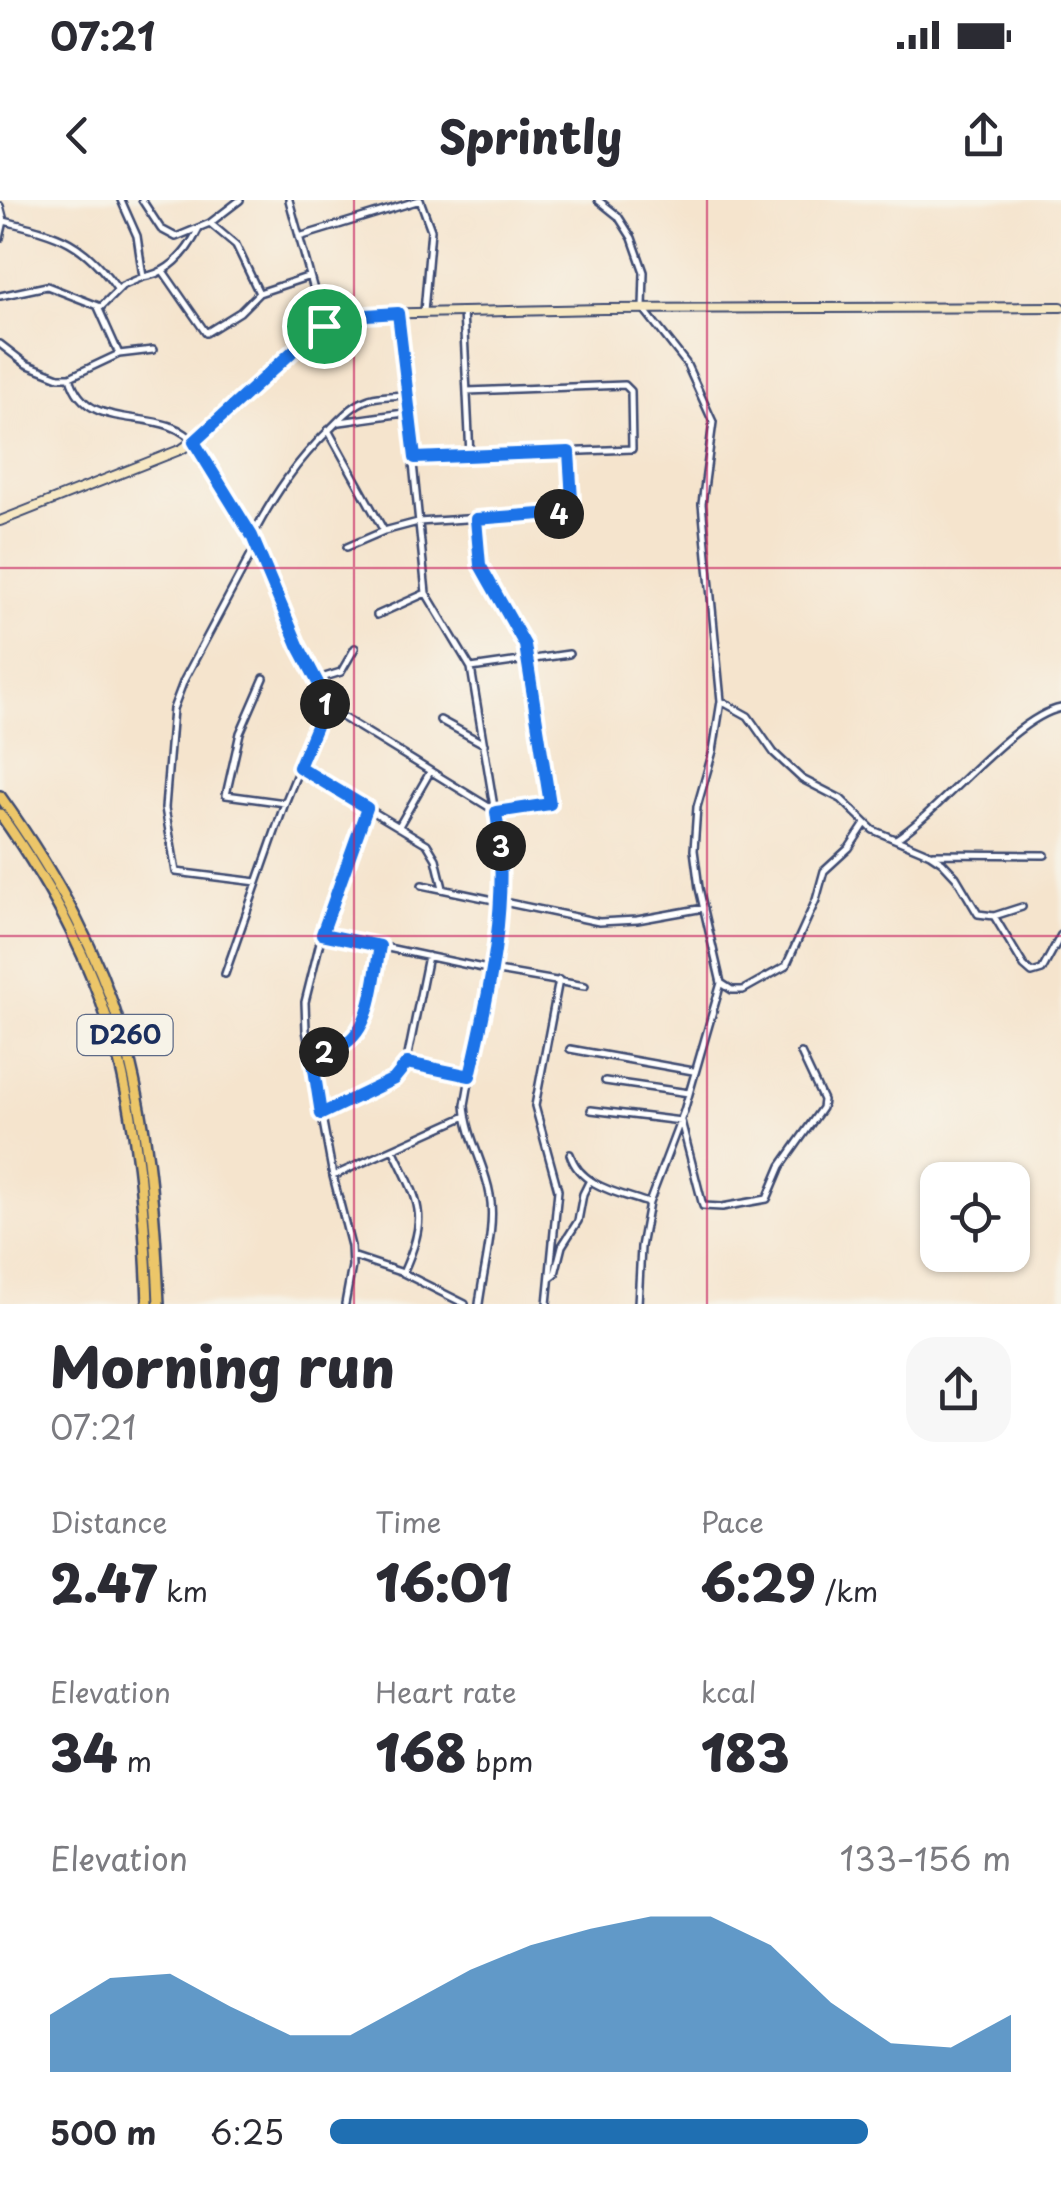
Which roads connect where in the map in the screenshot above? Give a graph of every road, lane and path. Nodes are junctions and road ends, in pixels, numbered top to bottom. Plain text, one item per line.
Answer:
1 (122, 200) edge
2 (142, 200) edge
3 (240, 200) edge
4 (289, 200) edge
5 (420, 200) edge
6 (598, 200) edge
7 (0, 206) edge
8 (4, 221) junction
9 (210, 223) junction
10 (199, 228) junction
11 (299, 237) junction
12 (0, 238) edge
13 (163, 271) junction
14 (310, 276) junction
15 (143, 277) junction
16 (118, 290) junction
17 (259, 294) junction
18 (0, 296) edge
19 (98, 307) junction
20 (1061, 307) edge
21 (643, 308) junction
22 (464, 311) junction
23 (424, 312) junction
24 (398, 313) junction
25 (324, 326) junction
26 (0, 344) edge
27 (152, 350) dead end
28 (120, 354) junction
29 (70, 377) junction
30 (467, 390) junction
31 (409, 395) junction
32 (410, 412) junction
33 (337, 422) junction
34 (328, 430) junction
35 (194, 442) junction
36 (569, 452) junction
37 (470, 456) junction
38 (415, 458) junction
39 (476, 519) junction
40 (0, 522) edge
41 (418, 522) junction
42 (384, 531) junction
43 (252, 536) junction
44 (256, 545) junction
45 (347, 548) dead end
46 (426, 593) junction
47 (377, 615) dead end
48 (355, 648) dead end
49 (569, 654) dead end
50 (527, 660) junction
51 (470, 668) junction
52 (264, 678) dead end
53 (316, 679) junction
54 (327, 700) junction
55 (721, 701) junction
56 (1061, 708) edge
57 (440, 720) dead end
58 (484, 744) junction
59 (299, 767) junction
60 (430, 772) junction
61 (0, 796) edge
62 (285, 803) junction
63 (367, 808) junction
64 (496, 812) junction
65 (0, 814) edge
66 (865, 824) junction
67 (398, 826) junction
68 (896, 839) junction
69 (930, 854) junction
70 (1044, 855) dead end
71 (257, 882) junction
72 (422, 885) dead end
73 (443, 890) junction
74 (502, 901) junction
75 (1022, 907) dead end
76 (704, 908) junction
77 (994, 916) junction
78 (322, 934) junction
79 (1061, 935) edge
80 (380, 946) junction
81 (428, 956) junction
82 (492, 970) junction
83 (225, 974) dead end
84 (559, 980) junction
85 (720, 983) junction
86 (585, 986) dead end
87 (570, 1049) dead end
88 (800, 1053) dead end
89 (312, 1056) junction
90 (407, 1063) junction
91 (694, 1071) junction
92 (470, 1076) junction
93 (605, 1081) dead end
94 (689, 1092) junction
95 (591, 1110) dead end
96 (321, 1114) junction
97 (466, 1116) junction
98 (680, 1120) junction
99 (393, 1149) junction
100 (570, 1154) dead end
101 (333, 1176) junction
102 (590, 1180) junction
103 (649, 1203) junction
104 (352, 1256) junction
105 (403, 1273) junction
106 (551, 1277) junction
107 (148, 1304) edge
108 (159, 1304) edge
109 (346, 1304) edge
110 (465, 1304) edge
111 (480, 1304) edge
112 (547, 1304) edge
113 (638, 1304) edge

1 - 15 street
2 - 10 street
3 - 9 street
4 - 11 street
5 - 11 street
5 - 23 street
6 - 21 street
7 - 8 street
8 - 12 street
8 - 16 street
9 - 10 street
9 - 17 street
10 - 13 street
11 - 14 street
13 - 15 street
13 - 17 street
14 - 17 street
14 - 25 street
15 - 16 street
16 - 19 street
18 - 19 street
19 - 28 street
20 - 21 street
21 - 22 street
21 - 55 street
22 - 23 street
22 - 30 street
23 - 24 street
24 - 25 street
24 - 31 street
25 - 35 street
26 - 29 street
27 - 28 street
28 - 29 street
29 - 35 street
30 - 36 street
30 - 37 street
31 - 32 street
31 - 33 street
32 - 33 street
32 - 38 street
33 - 34 street
34 - 42 street
34 - 43 street
35 - 40 street
35 - 43 street
36 - 37 street
36 - 39 street
37 - 38 street
38 - 41 street
39 - 41 street
39 - 50 street
41 - 42 street
41 - 46 street
42 - 45 street
43 - 44 street
44 - 53 street
44 - 71 street
46 - 47 street
46 - 51 street
48 - 53 street
49 - 50 street
50 - 51 street
50 - 64 street
51 - 58 street
52 - 62 street
53 - 54 street
54 - 59 street
54 - 60 street
55 - 66 street
55 - 76 street
56 - 68 street
57 - 58 street
58 - 64 street
59 - 62 street
59 - 63 street
60 - 64 street
60 - 67 street
61 - 108 highway, D260
62 - 71 street
63 - 67 street
63 - 78 street
64 - 74 street
65 - 107 highway, D260
66 - 68 street
66 - 85 street
67 - 73 street
68 - 69 street
69 - 70 street
69 - 77 street
71 - 83 street
72 - 73 street
73 - 74 street
74 - 76 street
74 - 82 street
75 - 77 street
76 - 85 street
77 - 79 street
78 - 80 street
78 - 89 street
80 - 81 street
80 - 89 street
81 - 82 street
81 - 90 street
82 - 84 street
82 - 92 street
84 - 86 street
84 - 106 street
85 - 91 street
87 - 91 street
88 - 98 street
89 - 96 street
90 - 92 street
90 - 96 street
91 - 94 street
92 - 97 street
93 - 94 street
94 - 98 street
95 - 98 street
96 - 101 street
97 - 99 street
97 - 111 street
98 - 103 street
99 - 101 street
99 - 105 street
100 - 102 street
101 - 104 street
102 - 103 street
102 - 106 street
103 - 113 street
104 - 105 street
104 - 109 street
105 - 110 street
106 - 112 street

